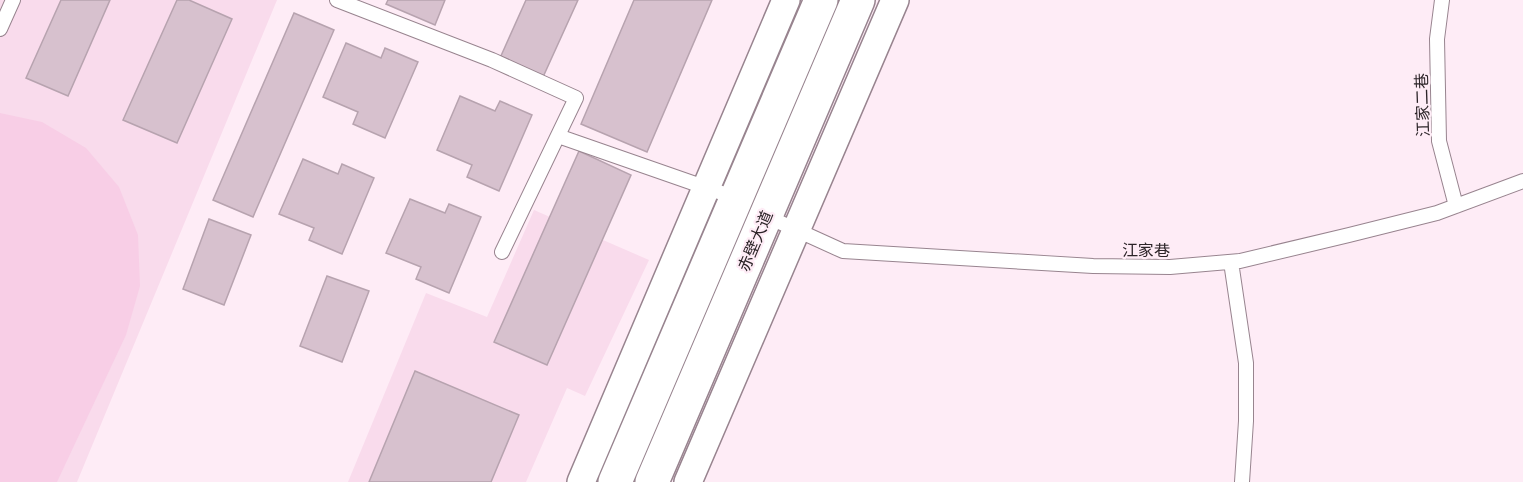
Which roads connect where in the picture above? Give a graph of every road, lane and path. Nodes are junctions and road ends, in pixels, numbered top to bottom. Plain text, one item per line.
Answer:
1 (13, 0) edge
2 (337, 0) edge
3 (786, 0) edge
4 (821, 0) edge
5 (858, 0) edge
6 (895, 0) edge
7 (1442, 0) edge
8 (0, 29) edge
9 (558, 136) junction
10 (1523, 181) edge
11 (721, 193) junction
12 (1456, 206) junction
13 (766, 216) junction
14 (797, 230) junction
15 (502, 252) dead end
16 (1231, 262) junction
17 (581, 482) edge
18 (615, 482) edge
19 (652, 482) edge
20 (688, 482) edge
21 (1242, 482) edge

1 - 8 lane
2 - 9 lane
3 - 11 street
4 - 11 main road
5 - 13 main road, 赤壁大道
6 - 14 street
7 - 12 lane, 江家二巷
9 - 11 lane
9 - 15 lane
10 - 12 lane, 江家巷
11 - 17 street
11 - 18 main road
12 - 16 lane, 江家巷
13 - 14 lane, 江家巷
13 - 19 main road, 赤壁大道
14 - 16 lane, 江家巷
14 - 20 street
16 - 21 lane

